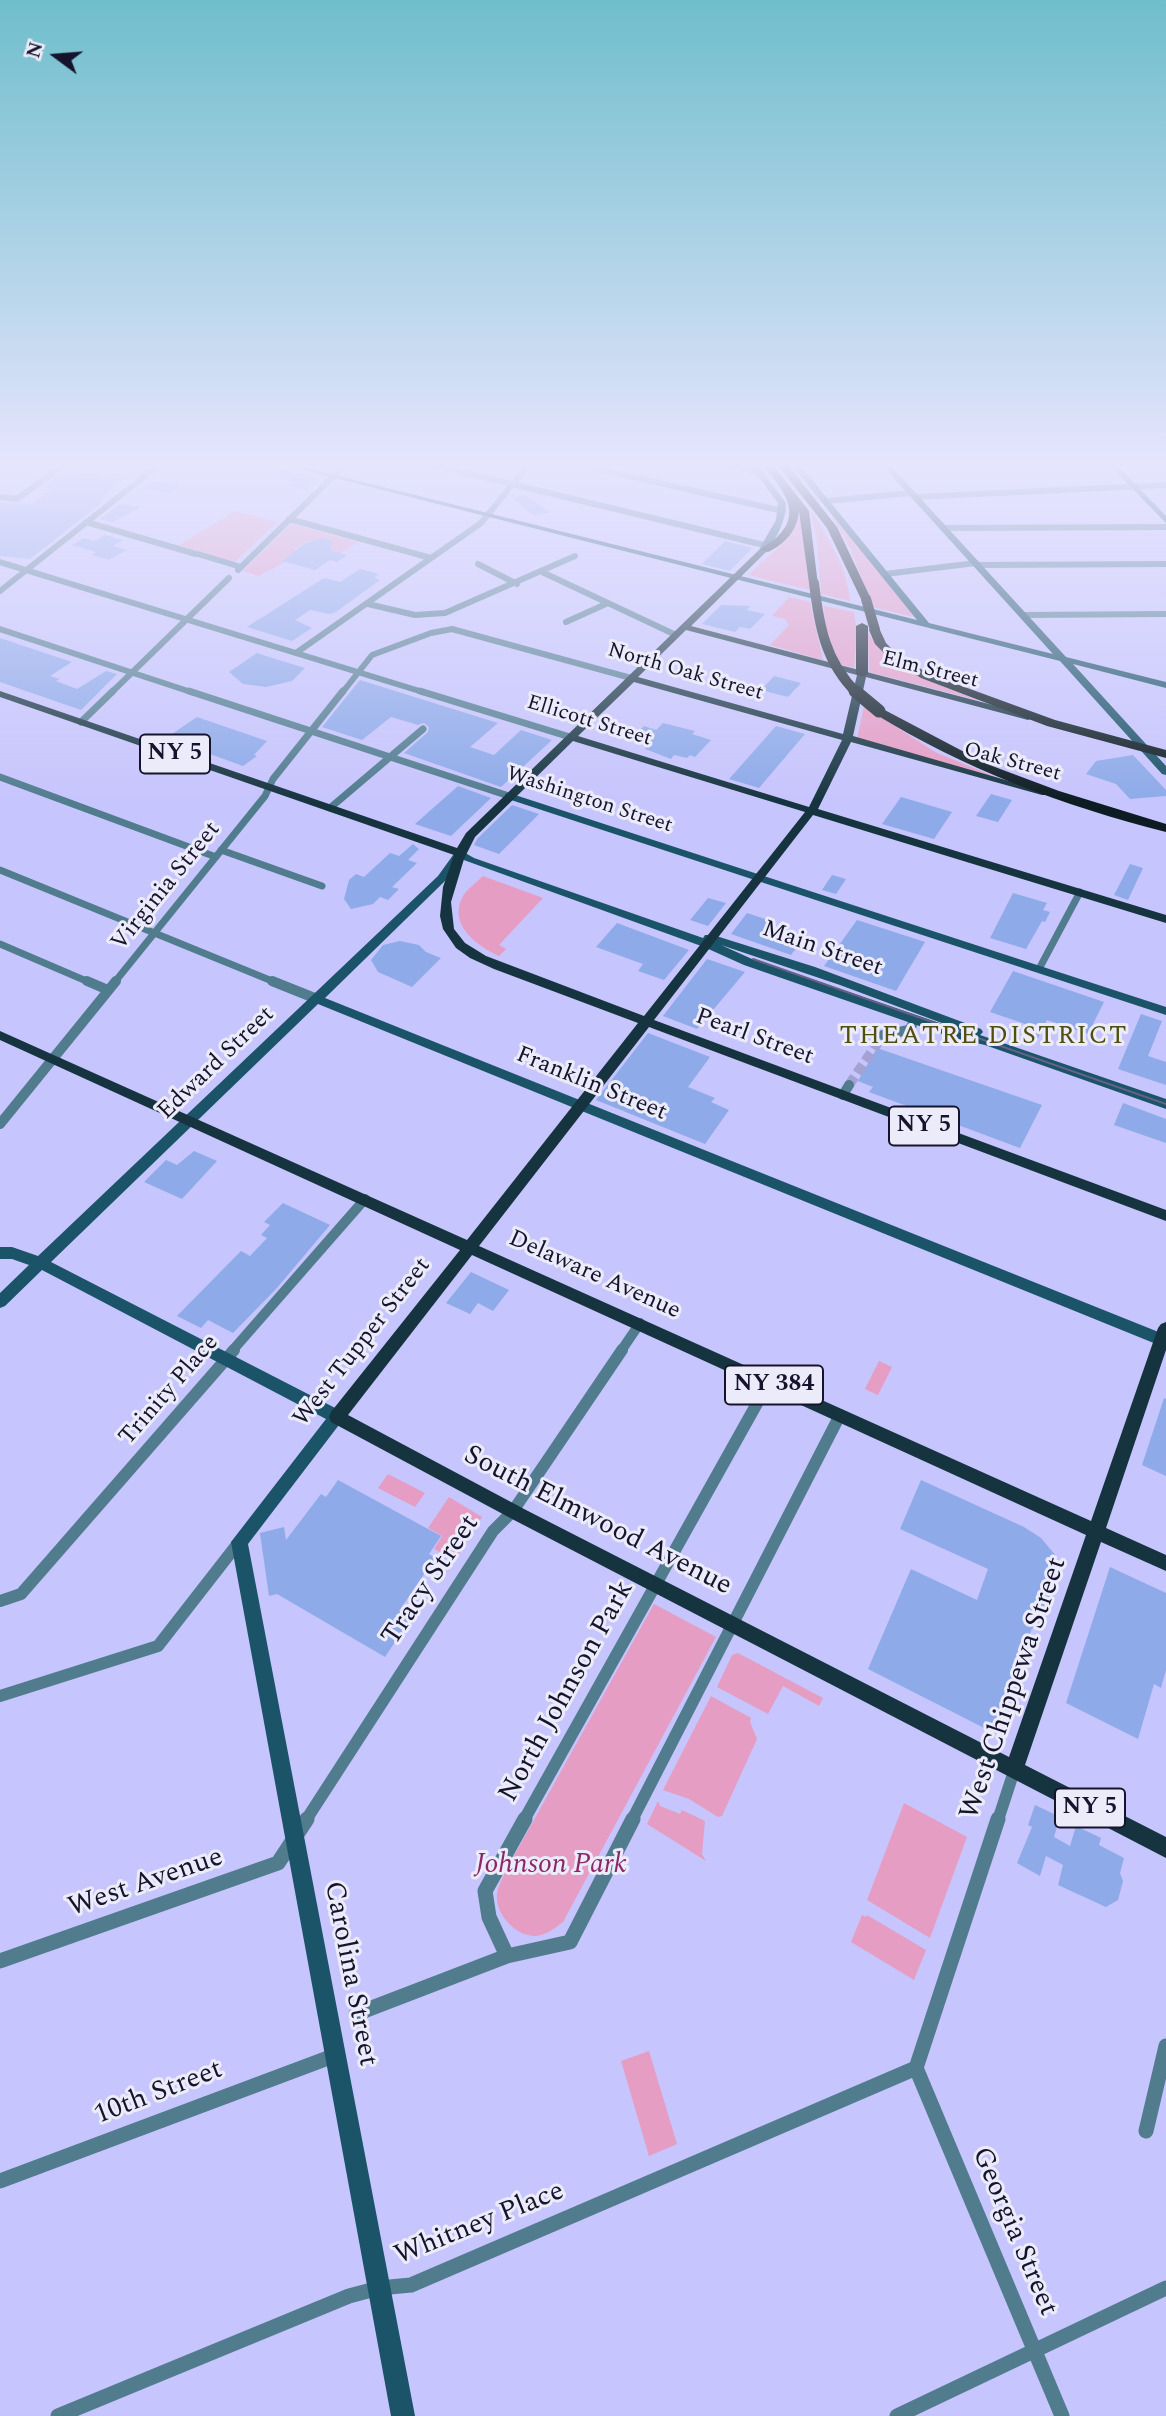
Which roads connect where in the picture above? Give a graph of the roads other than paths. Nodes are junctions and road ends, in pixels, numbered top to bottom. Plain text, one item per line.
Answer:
1 (18, 577) edge
2 (48, 577) edge
3 (406, 577) edge
4 (503, 577) edge
5 (532, 577) edge
6 (552, 577) edge
7 (730, 577) edge
8 (813, 577) edge
9 (854, 577) edge
10 (888, 577) edge
11 (989, 577) edge
12 (229, 578) dead end
13 (735, 578) junction
14 (517, 584) junction
15 (0, 591) edge
16 (860, 591) junction
17 (608, 603) junction
18 (368, 604) junction
19 (1166, 614) edge
20 (1024, 615) junction
21 (187, 620) junction
22 (566, 622) dead end
23 (926, 625) junction
24 (684, 627) junction
25 (0, 629) edge
26 (676, 635) junction
27 (296, 653) junction
28 (1064, 660) junction
29 (132, 672) junction
30 (359, 672) junction
31 (862, 674) junction
32 (631, 678) junction
33 (1166, 685) edge
34 (1, 695) edge
35 (81, 722) junction
36 (1051, 723) junction
37 (423, 729) dead end
38 (311, 731) junction
39 (570, 737) junction
40 (848, 740) junction
41 (1144, 748) junction
42 (1166, 754) edge
43 (390, 757) junction
44 (1166, 772) edge
45 (0, 776) edge
46 (269, 787) junction
47 (509, 796) junction
48 (1067, 799) junction
49 (330, 808) junction
50 (811, 811) junction
51 (1166, 828) edge
52 (460, 853) junction
53 (219, 854) junction
54 (0, 870) edge
55 (760, 877) junction
56 (322, 886) dead end
57 (1080, 892) junction
58 (1166, 919) edge
59 (155, 933) junction
60 (710, 941) junction
61 (0, 944) edge
62 (1038, 969) junction
63 (108, 990) junction
64 (317, 999) junction
65 (1166, 1011) edge
66 (647, 1022) junction
67 (912, 1025) dead end
68 (0, 1035) edge
69 (883, 1035) tunnel mouth
70 (52, 1059) junction
71 (1166, 1101) edge
72 (581, 1106) junction
73 (190, 1120) junction
74 (0, 1124) edge
75 (365, 1199) junction
76 (1166, 1216) edge
77 (470, 1247) junction
78 (0, 1253) edge
79 (41, 1263) junction
80 (0, 1302) edge
81 (640, 1323) junction
82 (1165, 1337) edge
83 (225, 1359) junction
84 (769, 1382) junction
85 (840, 1415) junction
86 (337, 1417) junction
87 (513, 1511) junction
88 (1096, 1531) junction
89 (239, 1542) junction
90 (1166, 1563) edge
91 (657, 1584) junction
92 (0, 1601) edge
93 (734, 1624) junction
94 (0, 1696) edge
95 (1015, 1768) junction
96 (294, 1836) junction
97 (1166, 1848) edge
98 (507, 1956) junction
99 (0, 1961) edge
100 (355, 2014) dead end
101 (1166, 2046) edge
102 (336, 2055) junction
103 (916, 2068) junction
104 (1146, 2131) dead end
105 (0, 2181) edge
106 (379, 2288) junction
107 (1166, 2288) edge
108 (1034, 2350) junction
109 (58, 2416) edge
110 (403, 2416) edge
111 (897, 2416) edge
112 (1062, 2416) edge

1 - 15 street
2 - 21 street, Ellicott Street
3 - 18 street
4 - 14 street
5 - 14 street
6 - 17 street
7 - 13 street
8 - 48 highway, bridge
9 - 16 highway
10 - 23 street
11 - 20 street
12 - 21 street
13 - 23 street
13 - 24 main road
14 - 18 street
16 - 31 highway
16 - 36 highway, bridge
17 - 22 street
17 - 26 street
18 - 27 street
19 - 20 street
20 - 28 street
21 - 27 street, Ellicott Street
21 - 29 street
23 - 28 street
24 - 26 main road
24 - 31 main road, Elm Street
25 - 29 street, Washington Street
26 - 32 main road
27 - 30 street, Ellicott Street
28 - 33 street
28 - 41 street
29 - 35 street
29 - 38 street, Washington Street
30 - 32 street, North Oak Street
30 - 38 street, Virginia Street
30 - 39 street, Ellicott Street
31 - 36 main road, Elm Street
31 - 40 main road, West Tupper Street
32 - 39 main road
32 - 40 main road, North Oak Street
34 - 35 main road, NY 5
35 - 46 main road, NY 5
36 - 41 highway, Elm Street
37 - 43 street
38 - 43 street, Washington Street
38 - 46 street, Virginia Street
39 - 47 main road, NY 5
39 - 50 main road, Ellicott Street
40 - 48 main road, Oak Street
40 - 50 main road, West Tupper Street
41 - 42 highway, Elm Street
41 - 44 street
43 - 47 street, Washington Street
43 - 49 street
45 - 53 street
46 - 49 main road, NY 5
46 - 53 street, Virginia Street
47 - 52 main road, NY 5
47 - 55 street, Washington Street
48 - 51 highway, Oak Street
49 - 52 main road, NY 5
50 - 55 main road, West Tupper Street
50 - 57 main road, Ellicott Street
52 - 60 street
52 - 64 street, Edward Street
52 - 66 main road, Pearl Street / NY 5
53 - 56 street
53 - 59 street, Virginia Street
54 - 59 street, Franklin Street
55 - 60 main road, West Tupper Street
55 - 62 street, Washington Street
57 - 58 main road, Ellicott Street
57 - 62 street
59 - 63 street, Virginia Street
59 - 64 street, Franklin Street
60 - 66 main road, West Tupper Street
60 - 71 street, Main Street
60 - 71 street, Main Street
61 - 63 street
62 - 65 street, Washington Street
63 - 70 street, Virginia Street
64 - 72 street, Franklin Street
64 - 73 street, Edward Street
66 - 72 main road, West Tupper Street
66 - 76 main road, Pearl Street / NY 5
67 - 69 street
68 - 70 main road, Delaware Avenue / NY 384
70 - 73 main road, Delaware Avenue / NY 384
70 - 74 street, Virginia Street
72 - 77 main road, West Tupper Street
72 - 82 street, Franklin Street
73 - 75 main road, Delaware Avenue / NY 384
73 - 79 street, Edward Street
75 - 77 main road, Delaware Avenue / NY 384
75 - 83 street, Trinity Place
77 - 81 main road, Delaware Avenue / NY 384
77 - 86 main road, West Tupper Street
78 - 79 street, South Elmwood Avenue
79 - 80 street, Edward Street
79 - 83 street, South Elmwood Avenue
81 - 84 main road, Delaware Avenue / NY 384
81 - 87 street, Tracy Street
82 - 88 main road, West Chippewa Street
83 - 86 street, South Elmwood Avenue
83 - 92 street, Trinity Place
84 - 85 main road, Delaware Avenue / NY 384
84 - 91 street, North Johnson Park
85 - 88 main road, Delaware Avenue / NY 384
85 - 93 street
86 - 87 main road, South Elmwood Avenue
86 - 89 street, West Tupper Street
87 - 91 main road, South Elmwood Avenue
87 - 96 street, Tracy Street
88 - 90 main road, Delaware Avenue / NY 384
88 - 95 main road, West Chippewa Street
89 - 94 street, West Tupper Street
89 - 96 street, Carolina Street
91 - 93 main road, South Elmwood Avenue
91 - 98 street, North Johnson Park
93 - 95 main road, South Elmwood Avenue
93 - 98 street
95 - 97 main road, South Elmwood Avenue / NY 5
95 - 103 street, West Chippewa Street
96 - 99 street, West Avenue
96 - 102 street, Carolina Street
98 - 100 street
101 - 104 street
102 - 105 street, 10th Street
102 - 106 street, Carolina Street
103 - 106 street, Whitney Place
103 - 108 street, Georgia Street
106 - 109 street, Whitney Place
106 - 110 street, Carolina Street
107 - 108 street
108 - 111 street
108 - 112 street, Georgia Street

